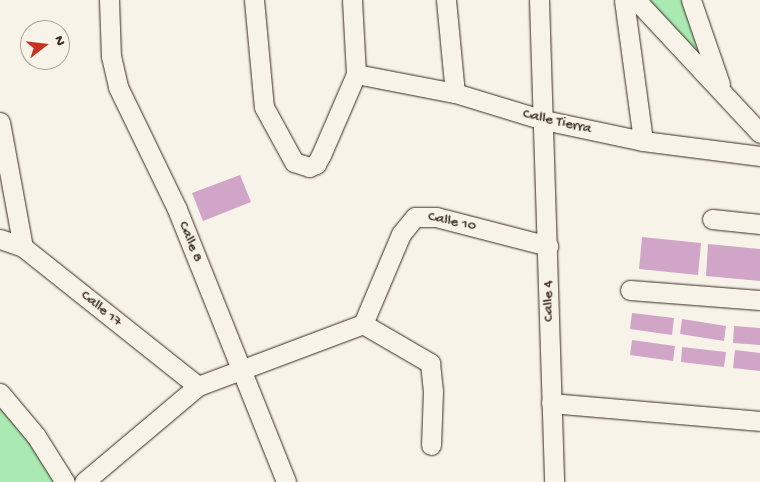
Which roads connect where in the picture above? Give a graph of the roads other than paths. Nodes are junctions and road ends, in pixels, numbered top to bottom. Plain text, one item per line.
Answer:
1 (109, 0) edge
2 (254, 0) edge
3 (352, 0) edge
4 (446, 0) edge
5 (539, 0) edge
6 (624, 0) edge
7 (636, 0) edge
8 (691, 0) edge
9 (356, 74) junction
10 (722, 90) junction
11 (455, 93) junction
12 (544, 120) junction
13 (0, 122) edge
14 (760, 132) edge
15 (644, 141) junction
16 (760, 156) edge
17 (712, 219) dead end
18 (760, 224) edge
19 (0, 239) edge
20 (548, 246) junction
21 (23, 247) junction
22 (630, 290) dead end
23 (760, 300) edge
24 (363, 324) junction
25 (242, 369) junction
26 (198, 386) junction
27 (0, 393) edge
28 (551, 403) junction
29 (760, 421) edge
30 (431, 446) dead end
31 (64, 482) edge
32 (84, 482) edge
33 (286, 482) edge
34 (554, 482) edge

1 - 25 street, Calle 8
2 - 9 street
3 - 9 street
4 - 11 street
5 - 12 street, Calle 4
6 - 15 street
7 - 10 street
8 - 10 street
9 - 11 street, Calle Tierra
10 - 14 street
11 - 12 street, Calle Tierra
12 - 15 street, Calle Tierra
12 - 20 street, Calle 4
13 - 21 street
15 - 16 street, Calle Tierra
17 - 18 street
19 - 21 street, Calle 17
20 - 24 street, Calle 10
20 - 28 street, Calle 4
21 - 26 street, Calle 17
22 - 23 street
24 - 25 street
24 - 30 street
25 - 26 street
25 - 33 street, Calle 8
26 - 32 street
27 - 31 street
28 - 29 street
28 - 34 street, Calle 4

